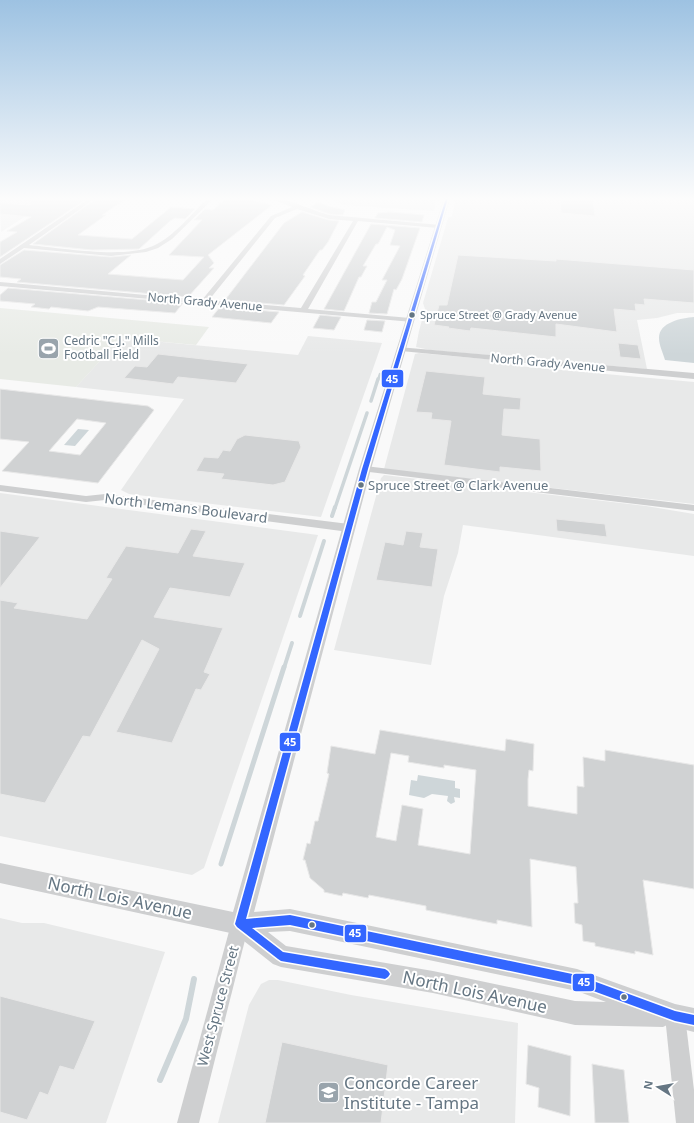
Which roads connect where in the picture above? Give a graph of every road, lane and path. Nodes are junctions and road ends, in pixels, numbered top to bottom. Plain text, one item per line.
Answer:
1 (16, 250) edge
2 (74, 250) edge
3 (148, 250) edge
4 (246, 250) edge
5 (338, 250) edge
6 (431, 250) edge
7 (0, 262) edge
8 (0, 284) edge
9 (204, 302) junction
10 (304, 310) junction
11 (410, 320) junction
12 (401, 349) junction
13 (694, 376) edge
14 (365, 469) junction
15 (0, 488) edge
16 (694, 508) edge
17 (349, 528) junction
18 (0, 873) edge
19 (240, 924) junction
20 (685, 1018) edge
21 (188, 1123) edge
22 (687, 1123) edge

1 - 7 street
2 - 3 street
4 - 9 street
5 - 10 street
6 - 11 street, West Spruce Street
8 - 9 street, North Grady Avenue
9 - 10 street, North Grady Avenue
10 - 11 street, North Grady Avenue
11 - 12 street, West Spruce Street
12 - 13 street, North Grady Avenue
12 - 14 street, West Spruce Street
14 - 16 street
14 - 17 street, West Spruce Street
15 - 17 street, North Lemans Boulevard
17 - 19 street, West Spruce Street
18 - 19 street, North Lois Avenue
19 - 20 street, North Lois Avenue
19 - 20 street, North Lois Avenue
19 - 21 street, West Spruce Street
20 - 22 street

